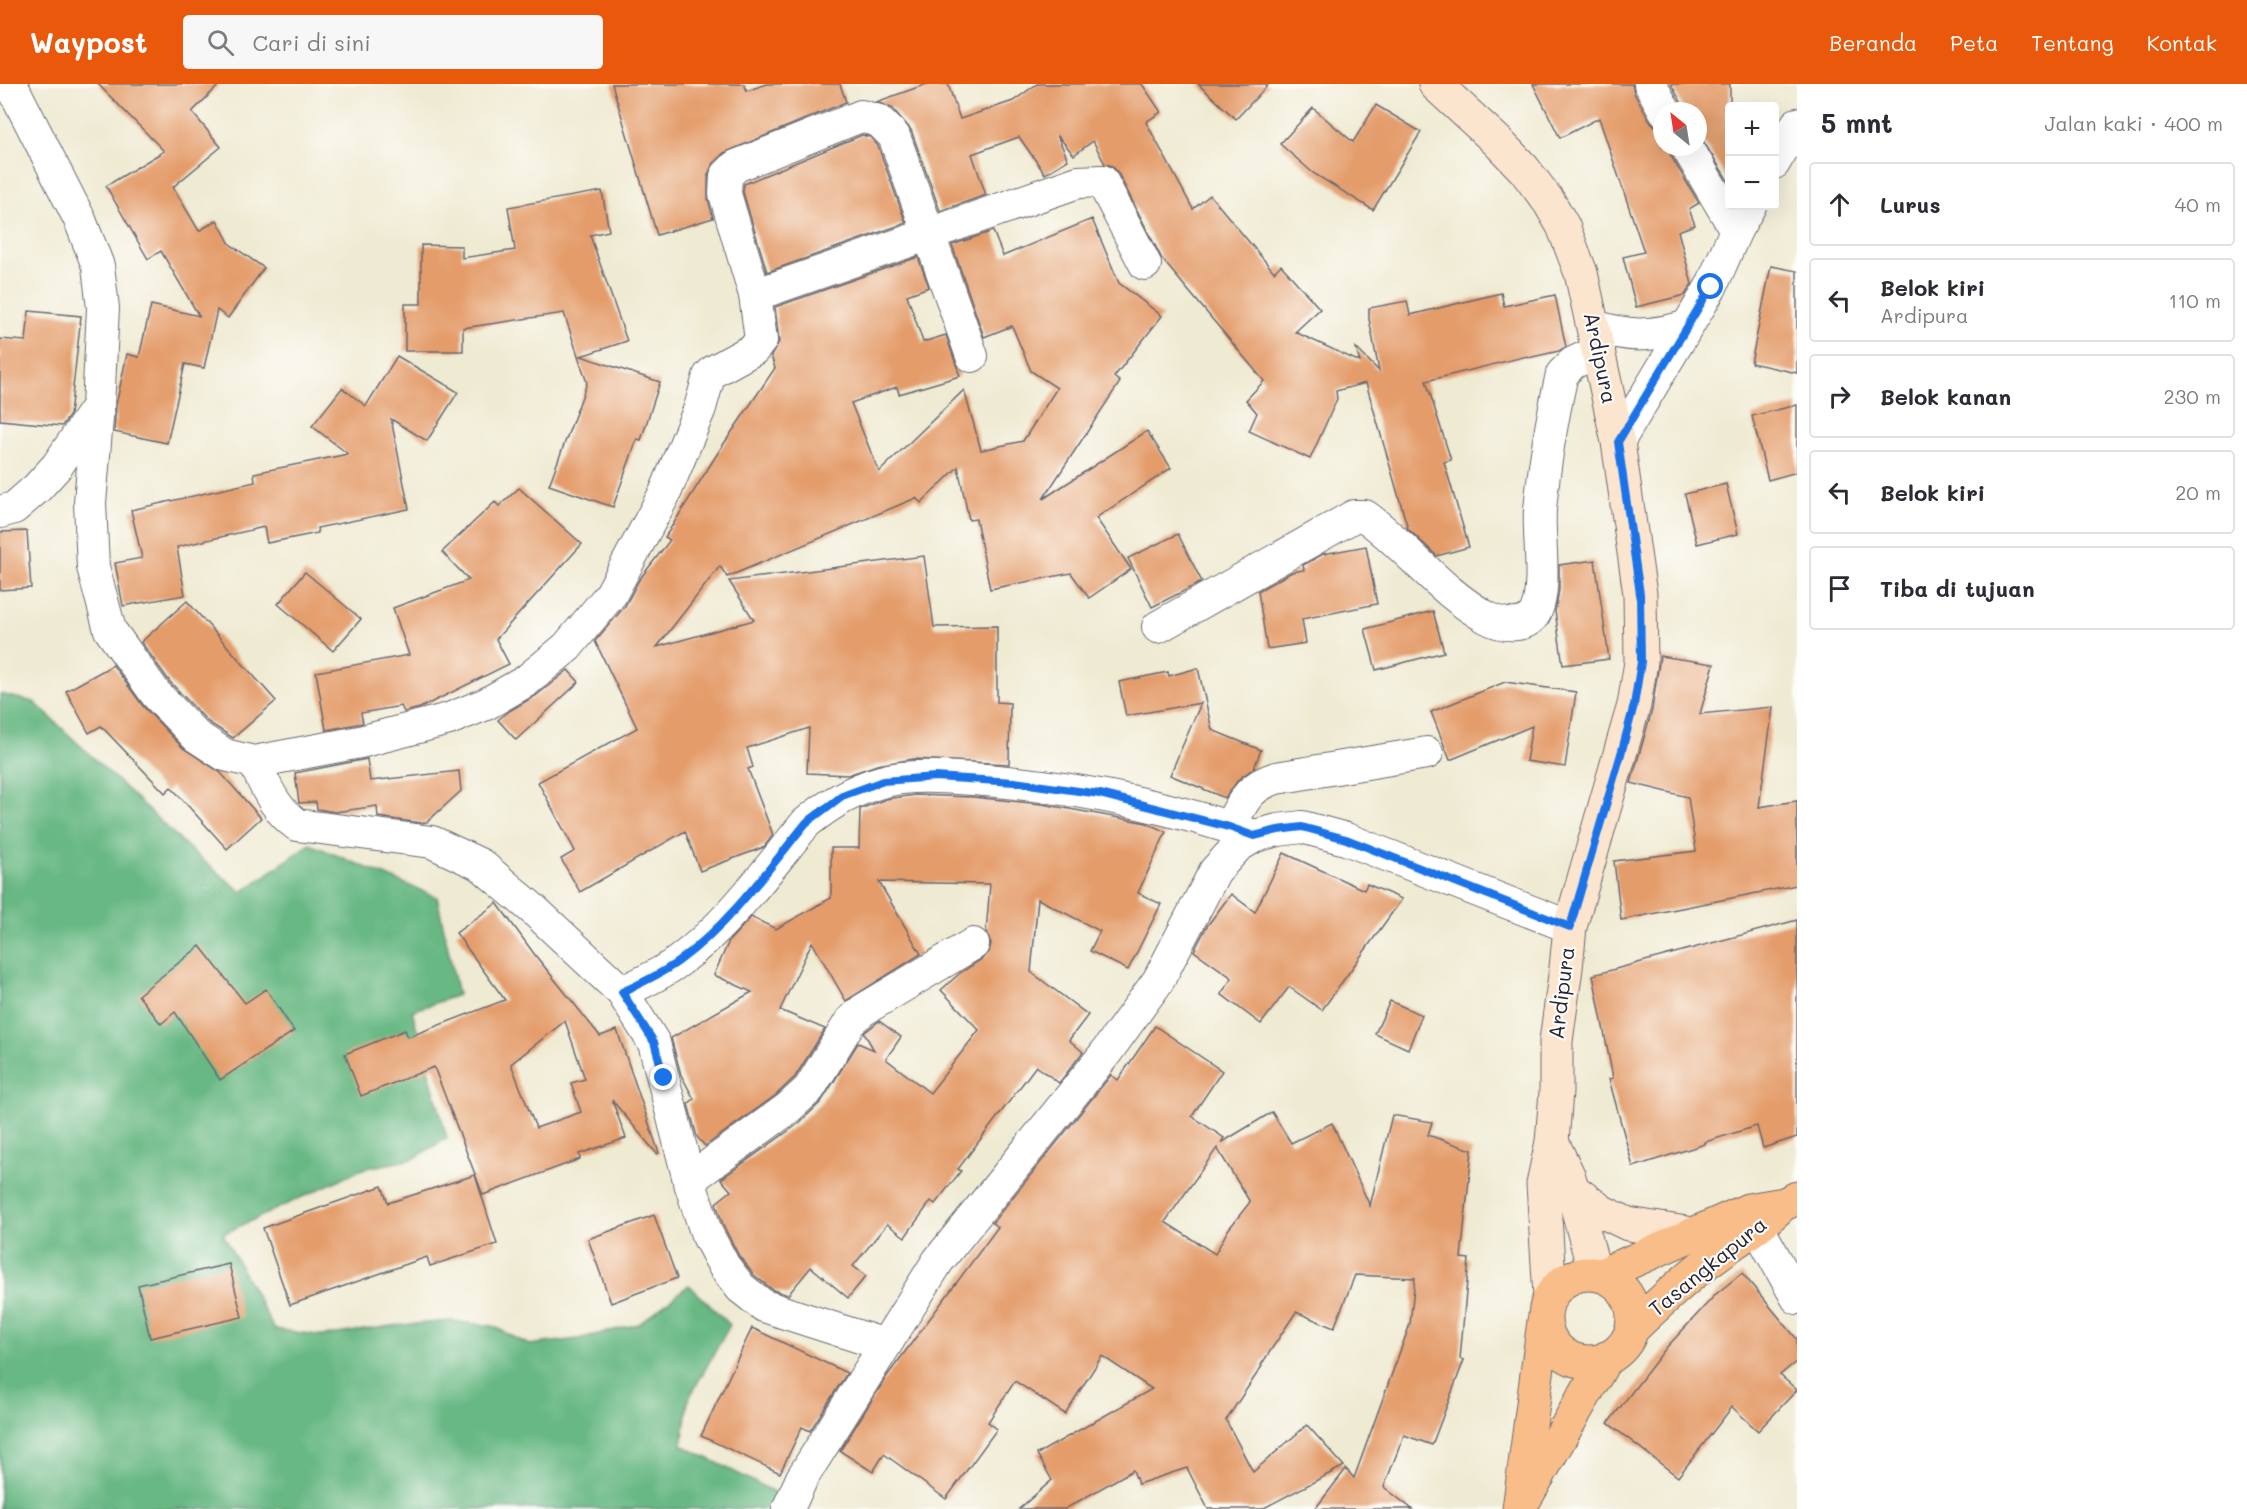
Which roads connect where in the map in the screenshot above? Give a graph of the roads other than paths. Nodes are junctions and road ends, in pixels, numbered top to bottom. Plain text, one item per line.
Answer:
1 (11, 84) edge
2 (1435, 84) edge
3 (1650, 84) edge
4 (1660, 102) edge
5 (1797, 124) edge
6 (1694, 156) edge
7 (1778, 156) edge
8 (1743, 218) edge
9 (928, 235) junction
10 (1145, 264) dead end
11 (756, 295) junction
12 (1686, 327) junction
13 (1596, 338) junction
14 (972, 356) dead end
15 (98, 406) junction
16 (1618, 442) junction
17 (0, 512) edge
18 (1158, 627) dead end
19 (1427, 753) dead end
20 (254, 762) junction
21 (1242, 832) junction
22 (1570, 927) junction
23 (973, 944) dead end
24 (622, 992) junction
25 (1552, 1142) junction
26 (689, 1180) junction
27 (1572, 1189) junction
28 (1790, 1201) edge
29 (1753, 1219) junction
30 (1694, 1234) junction
31 (1598, 1274) junction
32 (1797, 1298) edge
33 (1547, 1308) junction
34 (1632, 1329) junction
35 (885, 1345) junction
36 (1606, 1358) junction
37 (788, 1509) edge
38 (1519, 1509) edge

1 - 15 street
2 - 13 street, Ardipura
3 - 4 street
5 - 7 street
6 - 8 street
8 - 12 street
9 - 10 street
9 - 11 street
9 - 11 street
9 - 14 street
11 - 20 street
12 - 13 street
12 - 16 street
13 - 16 street, Ardipura
13 - 18 street
15 - 17 street
15 - 20 street
16 - 22 street, Ardipura
19 - 21 street
20 - 24 street
21 - 22 street
21 - 24 street
21 - 35 street
22 - 25 street, Ardipura
23 - 26 street
24 - 26 street
25 - 27 street
25 - 33 street, Ardipura
26 - 35 street
27 - 30 street
27 - 31 street
28 - 29 highway, Tasangkapura
29 - 30 highway, Tasangkapura
29 - 32 street
29 - 34 highway, Tasangkapura
30 - 31 highway, Tasangkapura
31 - 33 highway
31 - 34 highway
33 - 36 highway
33 - 38 highway
34 - 36 highway
35 - 37 street
36 - 38 highway

